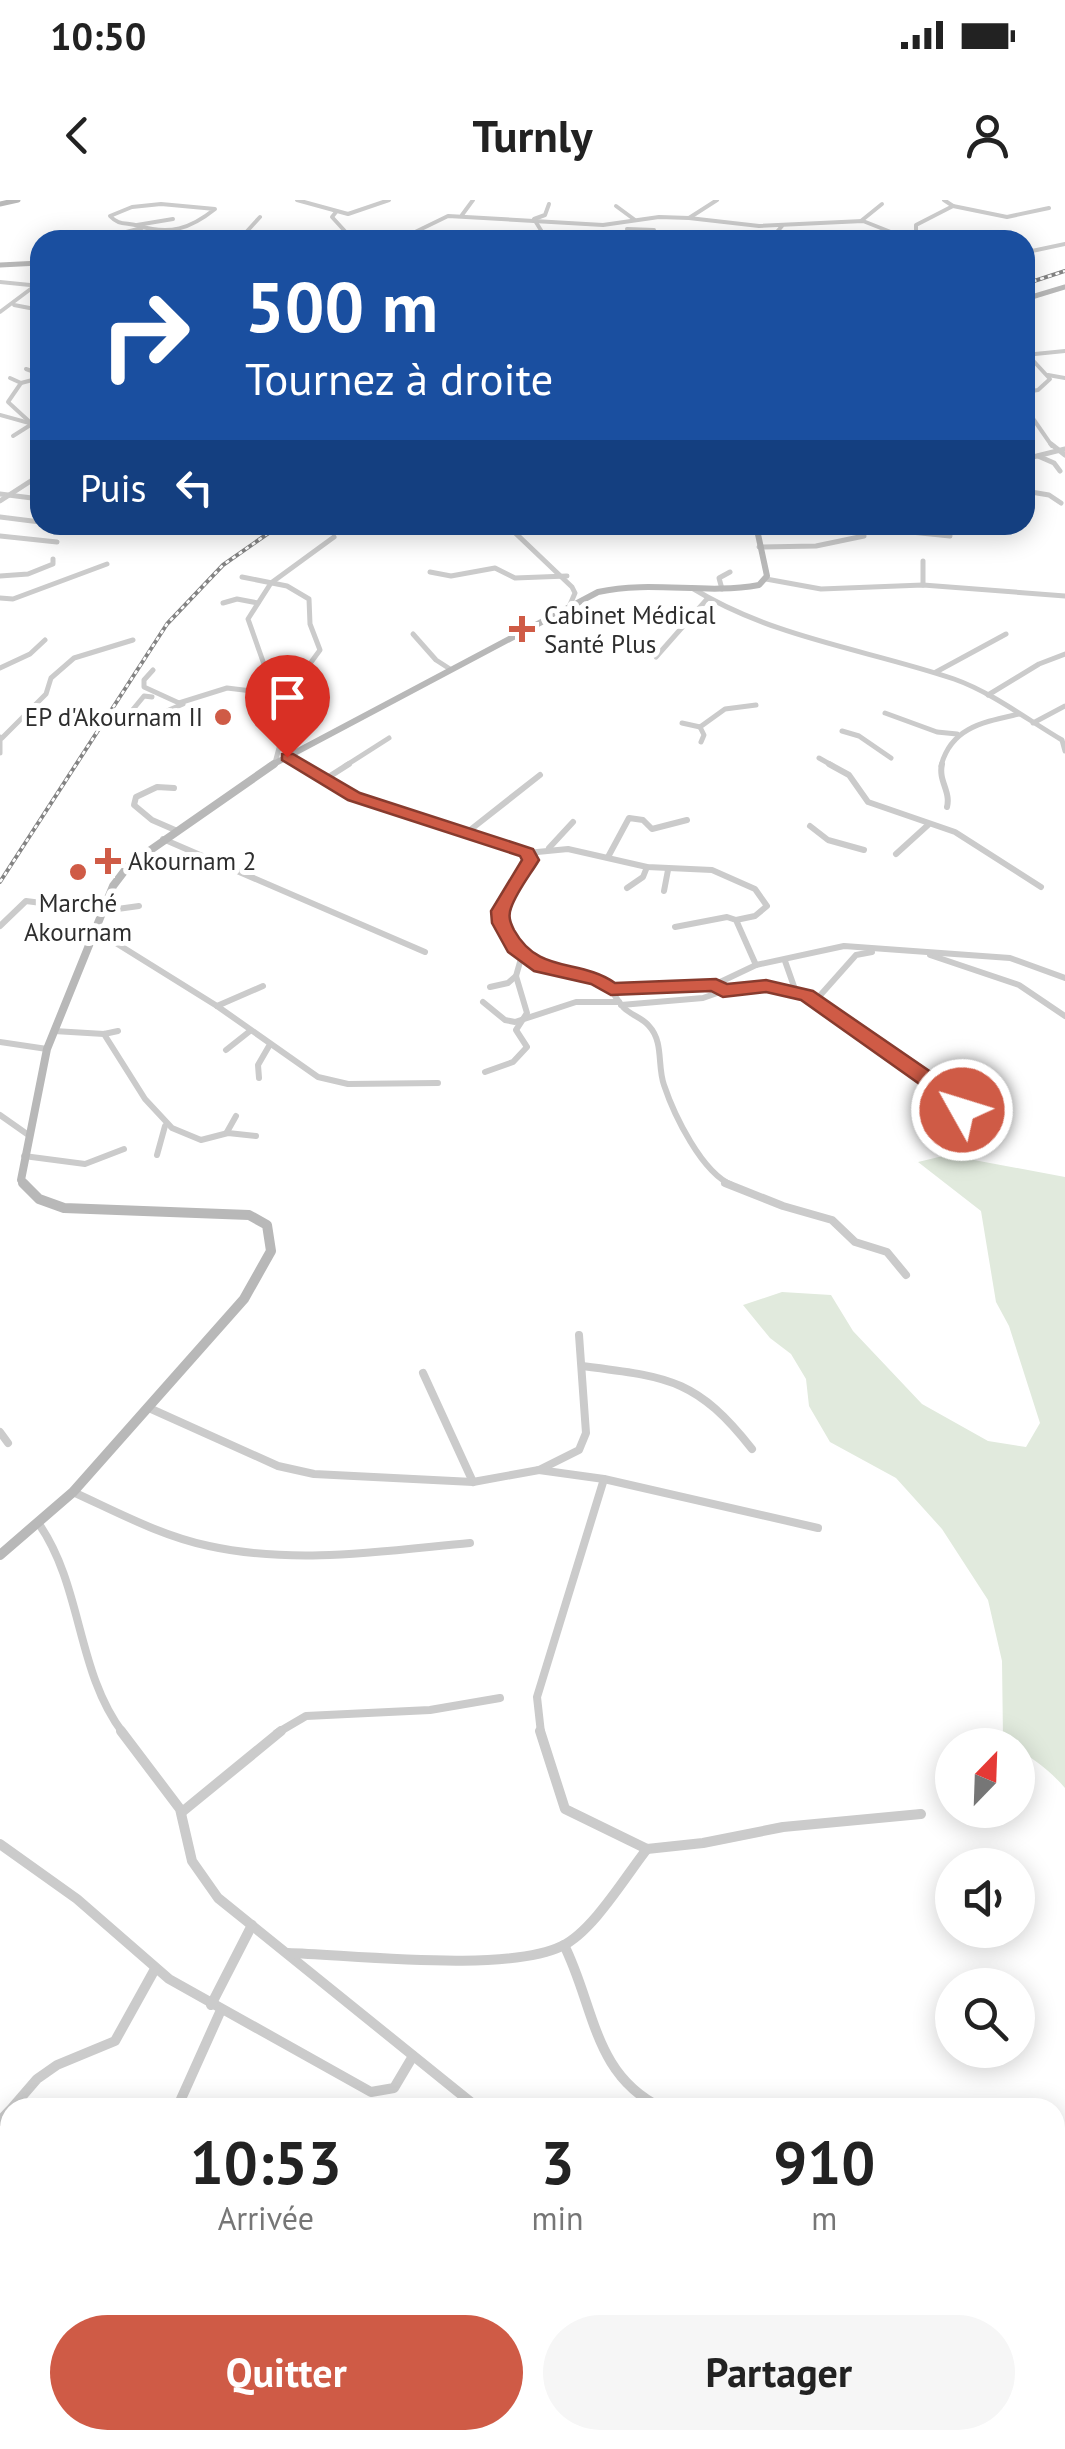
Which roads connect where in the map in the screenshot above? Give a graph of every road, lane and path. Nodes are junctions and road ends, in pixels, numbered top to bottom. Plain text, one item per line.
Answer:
1 (18, 200) edge
2 (297, 200) edge
3 (390, 200) edge
4 (473, 200) edge
5 (718, 200) edge
6 (944, 200) edge
7 (0, 204) edge
8 (549, 204) dead end
9 (882, 204) dead end
10 (137, 206) junction
11 (616, 206) dead end
12 (952, 206) junction
13 (1049, 208) dead end
14 (336, 212) junction
15 (462, 215) junction
16 (260, 218) dead end
17 (688, 218) junction
18 (173, 219) dead end
19 (534, 219) junction
20 (635, 220) junction
21 (156, 221) junction
22 (861, 221) junction
23 (625, 222) junction
24 (139, 226) junction
25 (782, 226) junction
26 (626, 228) joint
27 (127, 230) edge
28 (152, 230) edge
29 (188, 230) edge
30 (249, 230) edge
31 (342, 230) edge
32 (418, 230) edge
33 (541, 230) edge
34 (654, 230) dead end
35 (778, 230) edge
36 (886, 230) edge
37 (916, 230) edge
38 (1065, 244) edge
39 (1035, 250) edge
40 (30, 264) edge
41 (0, 265) edge
42 (0, 282) edge
43 (1065, 286) edge
44 (30, 290) edge
45 (30, 291) edge
46 (1035, 295) edge
47 (14, 305) junction
48 (30, 308) edge
49 (0, 312) edge
50 (1065, 351) edge
51 (1035, 354) edge
52 (1035, 363) edge
53 (26, 370) dead end
54 (30, 372) edge
55 (1048, 375) junction
56 (10, 378) dead end
57 (1065, 378) edge
58 (30, 380) edge
59 (21, 383) junction
60 (1035, 390) edge
61 (8, 402) junction
62 (0, 403) edge
63 (0, 418) edge
64 (1035, 421) edge
65 (30, 422) edge
66 (30, 424) edge
67 (30, 425) edge
68 (12, 436) dead end
69 (1056, 451) junction
70 (1065, 452) edge
71 (1035, 458) joint
72 (1060, 471) dead end
73 (30, 483) edge
74 (1035, 493) edge
75 (10, 496) junction
76 (0, 498) edge
77 (30, 498) edge
78 (1061, 503) dead end
79 (0, 517) edge
80 (30, 521) edge
81 (521, 535) edge
82 (757, 535) edge
83 (941, 535) edge
84 (0, 536) edge
85 (864, 536) dead end
86 (950, 536) dead end
87 (334, 537) dead end
88 (58, 542) dead end
89 (759, 546) junction
90 (53, 559) dead end
91 (923, 561) dead end
92 (107, 564) dead end
93 (430, 572) dead end
94 (730, 572) dead end
95 (0, 576) edge
96 (567, 576) junction
97 (242, 577) dead end
98 (766, 580) junction
99 (271, 583) junction
100 (922, 586) junction
101 (692, 588) junction
102 (722, 589) junction
103 (1065, 596) edge
104 (0, 598) edge
105 (708, 598) junction
106 (258, 603) junction
107 (222, 604) dead end
108 (569, 607) junction
109 (413, 634) dead end
110 (1006, 634) dead end
111 (45, 640) dead end
112 (133, 640) dead end
113 (1065, 654) edge
114 (656, 657) dead end
115 (0, 668) edge
116 (450, 669) junction
117 (153, 670) dead end
118 (936, 672) junction
119 (271, 684) junction
120 (219, 691) junction
121 (988, 695) junction
122 (156, 698) junction
123 (277, 701) junction
124 (182, 704) junction
125 (756, 704) dead end
126 (309, 705) dead end
127 (1065, 706) edge
128 (130, 713) dead end
129 (886, 714) dead end
130 (1019, 714) junction
131 (682, 723) dead end
132 (1034, 723) junction
133 (132, 726) dead end
134 (700, 727) junction
135 (842, 731) dead end
136 (957, 734) junction
137 (1, 737) edge
138 (390, 738) dead end
139 (1063, 740) edge
140 (701, 742) dead end
141 (282, 746) junction
142 (1065, 751) edge
143 (0, 753) edge
144 (287, 757) junction
145 (819, 758) dead end
146 (891, 758) dead end
147 (276, 763) junction
148 (540, 775) dead end
149 (326, 778) junction
150 (174, 788) dead end
151 (947, 807) dead end
152 (688, 820) dead end
153 (573, 822) dead end
154 (928, 825) junction
155 (810, 826) dead end
156 (175, 830) junction
157 (466, 834) junction
158 (163, 838) junction
159 (548, 848) junction
160 (864, 850) dead end
161 (527, 852) junction
162 (896, 854) dead end
163 (608, 857) junction
164 (646, 867) junction
165 (668, 870) junction
166 (1041, 887) dead end
167 (627, 888) dead end
168 (664, 891) dead end
169 (140, 906) dead end
170 (103, 911) junction
171 (736, 920) junction
172 (0, 926) edge
173 (675, 927) dead end
174 (95, 930) junction
175 (856, 950) junction
176 (425, 952) dead end
177 (921, 952) junction
178 (522, 955) junction
179 (785, 961) junction
180 (756, 966) junction
181 (516, 976) junction
182 (1065, 978) edge
183 (263, 986) dead end
184 (490, 987) dead end
185 (719, 988) junction
186 (611, 989) junction
187 (797, 995) junction
188 (816, 1000) junction
189 (483, 1002) dead end
190 (620, 1003) junction
191 (216, 1006) junction
192 (525, 1016) junction
193 (1065, 1016) edge
194 (54, 1031) junction
195 (118, 1031) dead end
196 (250, 1031) junction
197 (104, 1034) junction
198 (2, 1044) edge
199 (270, 1046) junction
200 (47, 1049) junction
201 (226, 1050) dead end
202 (485, 1072) dead end
203 (259, 1078) dead end
204 (438, 1084) dead end
205 (0, 1116) edge
206 (236, 1116) dead end
207 (969, 1122) dead end
208 (165, 1126) junction
209 (228, 1132) junction
210 (28, 1134) junction
211 (256, 1136) dead end
212 (124, 1149) dead end
213 (157, 1155) dead end
214 (24, 1156) junction
215 (906, 1275) dead end
216 (579, 1335) dead end
217 (582, 1366) junction
218 (423, 1373) dead end
219 (149, 1408) junction
220 (0, 1432) edge
221 (8, 1442) dead end
222 (752, 1448) dead end
223 (539, 1470) junction
224 (604, 1480) junction
225 (473, 1482) junction
226 (73, 1492) junction
227 (39, 1524) junction
228 (818, 1528) dead end
229 (470, 1542) dead end
230 (0, 1555) edge
231 (500, 1698) dead end
232 (182, 1812) junction
233 (920, 1814) dead end
234 (0, 1844) edge
235 (648, 1849) junction
236 (252, 1925) junction
237 (564, 1945) junction
238 (287, 1954) junction
239 (155, 1969) junction
240 (216, 2008) junction
241 (413, 2056) junction
242 (21, 2098) edge
243 (181, 2098) edge
244 (466, 2098) edge
245 (645, 2098) edge

1 - 7 street
2 - 14 street
3 - 14 street
4 - 15 street
5 - 17 street
6 - 12 street
8 - 19 street
9 - 22 street
10 - 21 street
10 - 24 street
10 - 29 street
11 - 20 street
12 - 13 street
12 - 37 street
14 - 31 street
15 - 19 street
15 - 32 street
16 - 30 street
17 - 20 street
17 - 25 street
18 - 21 street
19 - 23 street
19 - 33 street
20 - 23 street
21 - 24 street
22 - 25 street
22 - 36 street
23 - 26 street
24 - 27 street
24 - 28 street
25 - 35 street
26 - 34 street
38 - 39 street
40 - 41 street
42 - 44 street
43 - 46 street
45 - 47 street
47 - 48 street
47 - 49 street
50 - 51 street
52 - 55 street
53 - 54 street
55 - 57 street
55 - 60 street
56 - 59 street
58 - 59 street
59 - 61 street
61 - 62 street
61 - 65 street
63 - 66 street
64 - 69 street
67 - 68 street
69 - 70 street
69 - 71 street
71 - 72 street
73 - 75 street
74 - 78 street
75 - 76 street
75 - 77 street
79 - 80 street
81 - 96 street
82 - 89 street
83 - 86 street
84 - 88 street
85 - 89 street
87 - 99 street
89 - 98 street
90 - 95 street
91 - 100 street
92 - 104 street
93 - 96 street
94 - 102 street
96 - 108 street
97 - 99 street
98 - 100 street
98 - 102 street
99 - 106 street
99 - 119 street
100 - 103 street
101 - 102 street
101 - 105 street
101 - 108 street
105 - 114 street
105 - 118 street
106 - 107 street
106 - 119 street
108 - 116 street
109 - 116 street
110 - 118 street
111 - 115 street
112 - 137 street
113 - 121 street
116 - 144 street
117 - 122 street
118 - 121 street
119 - 120 street
119 - 123 street
120 - 123 street
120 - 124 street
121 - 130 street
122 - 124 street
122 - 128 street
123 - 141 street
124 - 133 street
125 - 134 street
126 - 141 street
127 - 132 street
129 - 136 street
130 - 132 street
130 - 136 street
131 - 134 street
132 - 139 street
134 - 140 street
135 - 146 street
136 - 151 street
137 - 143 street
138 - 149 street
139 - 142 street
141 - 147 street
144 - 147 street
144 - 149 street
145 - 154 street
147 - 156 street
148 - 157 street
149 - 157 street
150 - 156 street
152 - 163 street
153 - 159 street
154 - 162 street
154 - 166 street
155 - 160 street
156 - 158 street
157 - 161 street
158 - 170 street
158 - 176 street
159 - 161 street
159 - 163 street
161 - 178 street
163 - 164 street
164 - 165 street
164 - 167 street
165 - 168 street
165 - 171 street
169 - 170 street
170 - 172 street
170 - 174 street
171 - 173 street
171 - 180 street
174 - 191 street
174 - 194 street
175 - 177 street
175 - 179 street
175 - 188 street
177 - 182 street
177 - 193 street
178 - 181 street
178 - 186 street
179 - 180 street
179 - 187 street
180 - 185 street
181 - 184 street
181 - 192 street
183 - 191 street
185 - 186 street
185 - 187 street
185 - 190 street
186 - 190 street
187 - 188 street
188 - 207 street
189 - 192 street
190 - 192 street
190 - 215 street
191 - 196 street
192 - 202 street
194 - 197 street
194 - 200 street
195 - 197 street
196 - 199 street
196 - 201 street
197 - 208 street
198 - 200 street
199 - 203 street
199 - 204 street
200 - 210 street
205 - 210 street
206 - 209 street
208 - 209 street
208 - 213 street
209 - 211 street
210 - 214 street
212 - 214 street
214 - 219 street
216 - 217 street
217 - 222 street
217 - 223 street
218 - 225 street
219 - 225 street
219 - 226 street
220 - 221 street
223 - 224 street
223 - 225 street
224 - 228 street
224 - 235 street
226 - 227 street
226 - 229 street
227 - 230 street
227 - 232 street
231 - 232 street
232 - 236 street
233 - 235 street
234 - 239 street
235 - 237 street
236 - 238 street
236 - 240 street
237 - 238 street
237 - 245 street
238 - 241 street
239 - 240 street
239 - 242 street
240 - 241 street
240 - 243 street
241 - 244 street

